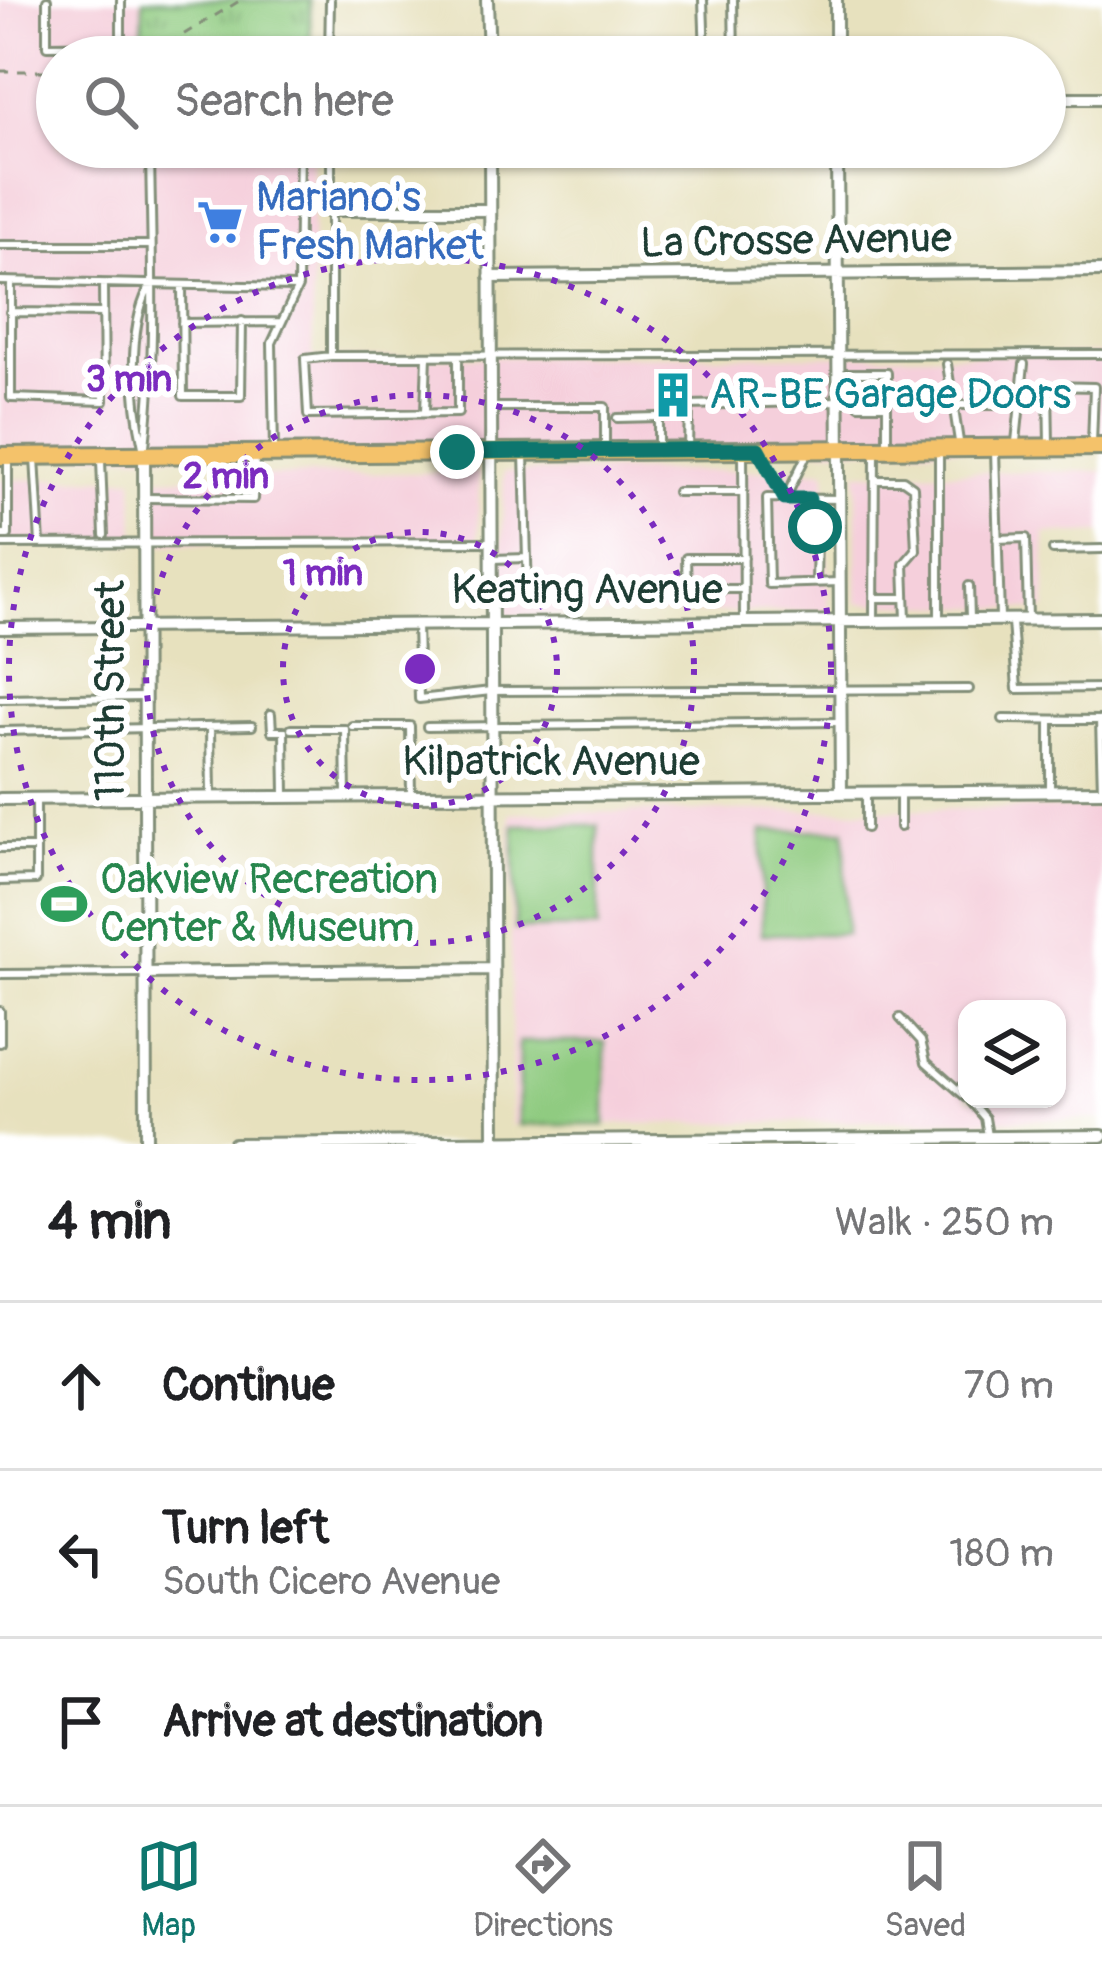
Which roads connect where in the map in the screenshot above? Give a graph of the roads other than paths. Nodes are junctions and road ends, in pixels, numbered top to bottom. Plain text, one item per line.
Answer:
1 (47, 0) edge
2 (121, 0) edge
3 (330, 0) edge
4 (488, 0) edge
5 (703, 0) edge
6 (733, 0) edge
7 (836, 0) edge
8 (47, 36) edge
9 (121, 36) edge
10 (329, 36) edge
11 (489, 36) edge
12 (704, 36) edge
13 (734, 36) edge
14 (836, 36) edge
15 (1066, 98) edge
16 (1102, 98) edge
17 (150, 168) edge
18 (300, 168) edge
19 (331, 168) edge
20 (490, 168) edge
21 (837, 168) edge
22 (332, 210) junction
23 (490, 210) junction
24 (151, 244) junction
25 (0, 245) edge
26 (1102, 271) edge
27 (838, 274) junction
28 (490, 277) junction
29 (0, 280) edge
30 (11, 282) junction
31 (103, 286) junction
32 (149, 286) junction
33 (182, 286) junction
34 (298, 286) junction
35 (10, 312) junction
36 (103, 313) junction
37 (182, 322) junction
38 (242, 322) junction
39 (281, 322) junction
40 (0, 349) edge
41 (10, 349) junction
42 (1102, 354) edge
43 (839, 355) junction
44 (331, 356) junction
45 (427, 356) junction
46 (458, 356) junction
47 (490, 356) junction
48 (947, 364) dead end
49 (1024, 364) dead end
50 (839, 373) junction
51 (839, 401) junction
52 (859, 405) dead end
53 (887, 405) junction
54 (949, 405) junction
55 (1023, 405) junction
56 (490, 407) junction
57 (425, 413) junction
58 (617, 418) dead end
59 (1016, 447) junction
60 (1049, 447) junction
61 (1097, 447) edge
62 (839, 448) junction
63 (881, 448) junction
64 (938, 448) junction
65 (960, 448) junction
66 (995, 448) junction
67 (750, 449) junction
68 (810, 449) junction
69 (605, 450) junction
70 (658, 450) junction
71 (688, 450) junction
72 (524, 451) junction
73 (490, 452) junction
74 (264, 454) junction
75 (101, 455) junction
76 (144, 455) junction
77 (4, 456) edge
78 (35, 456) junction
79 (875, 480) junction
80 (677, 492) dead end
81 (743, 492) junction
82 (144, 498) junction
83 (785, 499) junction
84 (809, 499) junction
85 (840, 499) junction
86 (0, 535) edge
87 (104, 535) dead end
88 (998, 539) junction
89 (490, 542) junction
90 (0, 544) edge
91 (40, 544) junction
92 (144, 544) junction
93 (1102, 549) edge
94 (1053, 550) dead end
95 (527, 558) junction
96 (743, 558) junction
97 (490, 560) junction
98 (840, 582) junction
99 (816, 583) junction
100 (969, 586) dead end
101 (744, 589) junction
102 (528, 594) dead end
103 (874, 598) junction
104 (905, 598) junction
105 (1028, 619) junction
106 (1102, 619) edge
107 (906, 620) junction
108 (939, 620) junction
109 (970, 620) junction
110 (1006, 620) junction
111 (840, 621) junction
112 (874, 621) junction
113 (744, 622) junction
114 (491, 624) junction
115 (417, 625) junction
116 (144, 627) junction
117 (0, 628) edge
118 (969, 688) dead end
119 (1102, 688) edge
120 (840, 689) junction
121 (491, 691) junction
122 (144, 697) junction
123 (0, 699) edge
124 (272, 714) dead end
125 (1003, 719) dead end
126 (1050, 720) junction
127 (841, 722) junction
128 (352, 725) dead end
129 (252, 726) dead end
130 (144, 727) junction
131 (210, 727) junction
132 (428, 727) dead end
133 (491, 727) junction
134 (291, 729) dead end
135 (0, 731) edge
136 (1050, 791) junction
137 (1102, 791) edge
138 (842, 793) junction
139 (866, 793) junction
140 (900, 793) junction
141 (492, 795) junction
142 (346, 796) junction
143 (411, 796) junction
144 (211, 797) junction
145 (285, 797) junction
146 (144, 798) junction
147 (0, 799) edge
148 (36, 799) junction
149 (900, 827) dead end
150 (866, 828) dead end
151 (0, 848) edge
152 (35, 848) junction
153 (0, 881) edge
154 (493, 969) junction
155 (144, 973) junction
156 (0, 974) edge
157 (0, 1011) edge
158 (900, 1018) dead end
159 (0, 1043) edge
160 (958, 1089) edge
161 (976, 1108) edge
162 (988, 1136) junction
163 (1102, 1136) edge
164 (494, 1142) edge
165 (578, 1142) edge
166 (146, 1144) edge
167 (234, 1144) edge

1 - 8 lane
2 - 9 lane
3 - 10 lane
4 - 11 street
5 - 12 lane
6 - 13 lane
7 - 14 street
15 - 16 street
17 - 24 lane
18 - 34 lane
19 - 22 lane
20 - 23 street
21 - 27 street
22 - 23 street
22 - 44 lane
23 - 28 street
24 - 25 lane
24 - 32 lane
26 - 27 street, La Crosse Avenue
27 - 28 street, La Crosse Avenue
27 - 43 street
28 - 47 street
29 - 30 lane
30 - 31 lane
30 - 35 lane
31 - 32 lane
31 - 36 lane
32 - 33 lane
32 - 76 lane
32 - 76 lane
33 - 34 lane
33 - 37 lane
34 - 39 lane
35 - 36 lane
35 - 41 lane
36 - 41 lane
37 - 38 lane
37 - 38 lane
38 - 39 lane
39 - 74 lane
40 - 41 lane
42 - 43 lane
43 - 47 lane
43 - 50 street
44 - 45 lane
44 - 57 lane
45 - 46 lane
45 - 57 lane
46 - 47 lane
46 - 57 lane
47 - 56 street
48 - 54 lane
49 - 55 lane
50 - 51 street
50 - 53 lane
51 - 62 street
51 - 71 lane
52 - 53 lane
53 - 63 lane
54 - 55 lane
54 - 65 lane
55 - 59 lane
56 - 69 lane
56 - 73 street
58 - 70 lane
59 - 60 main road
59 - 66 main road
60 - 61 main road
60 - 61 lane
62 - 63 main road
62 - 68 main road
62 - 85 street
63 - 64 main road
63 - 79 lane
64 - 65 main road
64 - 108 lane
65 - 66 main road
66 - 88 lane
67 - 68 main road
67 - 71 main road
67 - 81 lane
67 - 83 lane
68 - 83 lane
69 - 70 main road
69 - 72 main road
70 - 71 main road
72 - 73 main road
72 - 95 lane
73 - 74 main road
73 - 89 street
74 - 76 main road
74 - 82 lane
75 - 76 main road
75 - 78 main road
75 - 87 lane
76 - 82 street, 110th Street
77 - 78 main road
77 - 86 lane
78 - 91 lane
79 - 103 lane
79 - 104 lane
80 - 81 lane
81 - 96 lane
82 - 92 street, 110th Street
83 - 84 lane
83 - 99 lane
84 - 85 lane
84 - 99 lane
85 - 98 street
88 - 105 lane
88 - 110 lane
89 - 92 lane
89 - 97 street
90 - 91 lane
91 - 92 lane
92 - 116 street, 110th Street
93 - 94 lane
95 - 97 lane
95 - 102 lane
96 - 101 lane
96 - 101 lane
97 - 114 street
98 - 99 lane
98 - 111 street
100 - 109 lane
101 - 113 lane
103 - 104 lane
103 - 112 lane
104 - 107 lane
105 - 106 street, Keating Avenue
105 - 110 street, Keating Avenue
107 - 108 street, Keating Avenue
107 - 112 street, Keating Avenue
108 - 109 street, Keating Avenue
109 - 110 street, Keating Avenue
110 - 119 lane
111 - 112 street, Keating Avenue
111 - 113 street, Keating Avenue
111 - 120 street
113 - 114 street, Keating Avenue
114 - 115 street, Keating Avenue
114 - 121 street
115 - 116 street, Keating Avenue
115 - 121 lane
116 - 117 street, Keating Avenue
116 - 122 street, 110th Street
118 - 120 lane
120 - 121 lane
120 - 127 street
121 - 133 street
122 - 123 lane
122 - 130 street, 110th Street
124 - 145 lane
125 - 126 lane
126 - 136 lane
126 - 137 lane
127 - 133 lane
127 - 138 street
128 - 143 lane
129 - 131 lane
130 - 131 lane
130 - 135 lane
130 - 146 street, 110th Street
131 - 144 lane
132 - 133 lane
133 - 141 street
134 - 142 lane
136 - 137 street, Kilpatrick Avenue
136 - 140 street, Kilpatrick Avenue
138 - 139 street, Kilpatrick Avenue
138 - 141 street, Kilpatrick Avenue
139 - 140 street, Kilpatrick Avenue
139 - 150 lane
140 - 149 lane
141 - 143 street, Kilpatrick Avenue
141 - 154 street
142 - 143 street, Kilpatrick Avenue
142 - 145 street, Kilpatrick Avenue
144 - 145 street, Kilpatrick Avenue
144 - 146 street, Kilpatrick Avenue
146 - 148 street, Kilpatrick Avenue
146 - 155 street, 110th Street
147 - 148 street, Kilpatrick Avenue
148 - 152 lane
151 - 152 lane
152 - 153 lane
154 - 155 street
154 - 164 street
155 - 156 lane
155 - 166 street, 110th Street
157 - 159 lane
158 - 160 lane
161 - 162 lane
162 - 163 street
162 - 165 street
164 - 165 street
164 - 167 street

